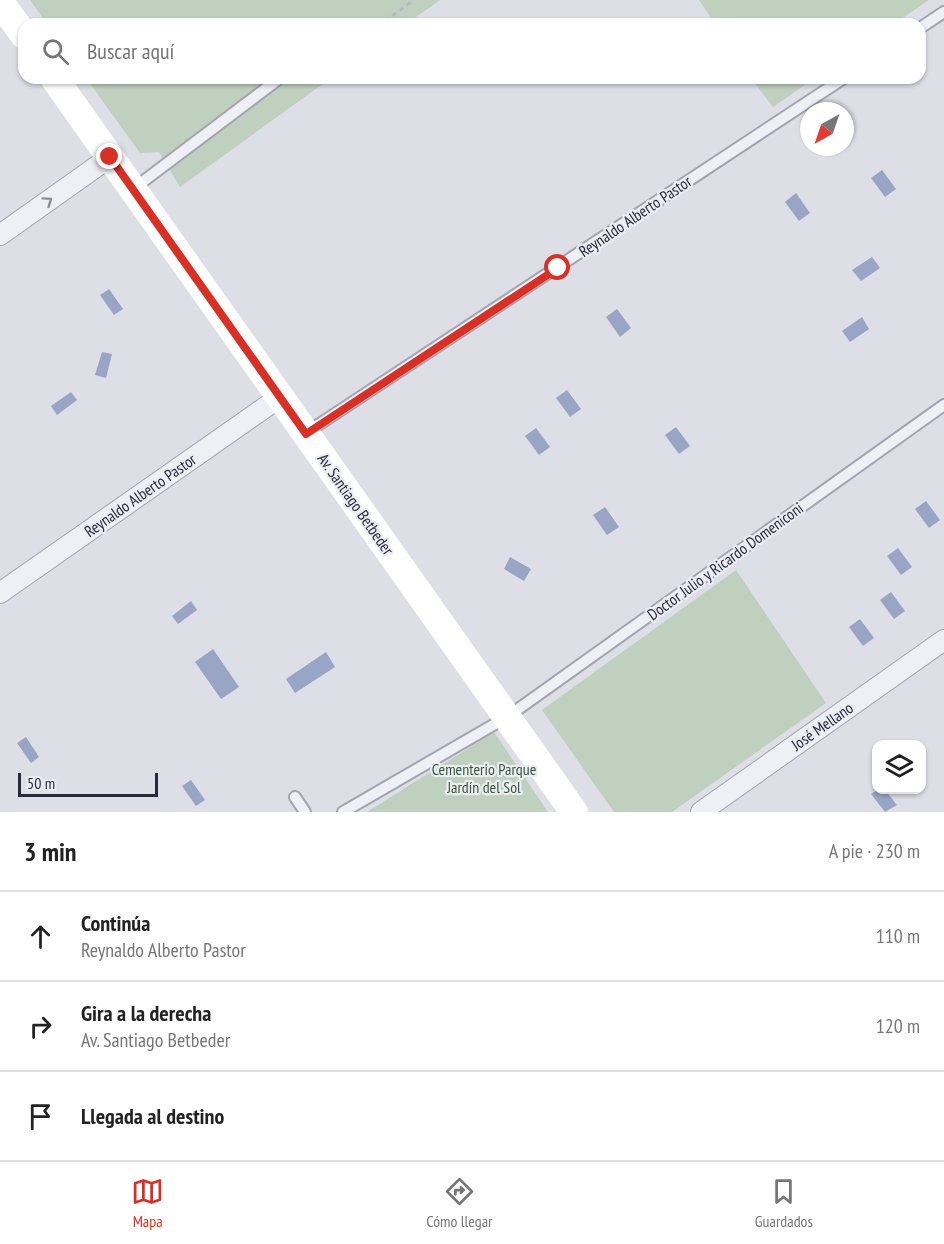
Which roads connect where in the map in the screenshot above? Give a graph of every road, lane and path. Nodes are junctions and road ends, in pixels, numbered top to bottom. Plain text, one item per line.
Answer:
1 (414, 0) edge
2 (0, 2) edge
3 (944, 12) edge
4 (389, 18) edge
5 (926, 24) edge
6 (18, 27) edge
7 (58, 84) edge
8 (272, 84) edge
9 (835, 84) edge
10 (110, 157) junction
11 (133, 189) junction
12 (0, 235) edge
13 (280, 397) junction
14 (944, 405) edge
15 (306, 434) junction
16 (0, 594) edge
17 (944, 640) edge
18 (507, 717) junction
19 (295, 797) dead end
20 (306, 812) edge
21 (343, 812) edge
22 (574, 812) edge
23 (701, 812) edge

1 - 4 path
2 - 6 main road
3 - 5 lane
7 - 10 main road, Av. Santiago Betbeder
8 - 11 lane
9 - 15 lane, Reynaldo Alberto Pastor
10 - 11 main road, Av. Santiago Betbeder
12 -> 10 street
11 - 13 main road, Av. Santiago Betbeder
13 - 15 main road, Av. Santiago Betbeder
13 - 16 street, Reynaldo Alberto Pastor
14 - 18 lane, Doctor Julio y Ricardo Domeniconi
15 - 18 main road, Av. Santiago Betbeder
17 - 23 street, José Mellano
18 - 21 lane, Doctor Julio y Ricardo Domeniconi
18 - 22 main road, Av. Santiago Betbeder
19 - 20 lane

